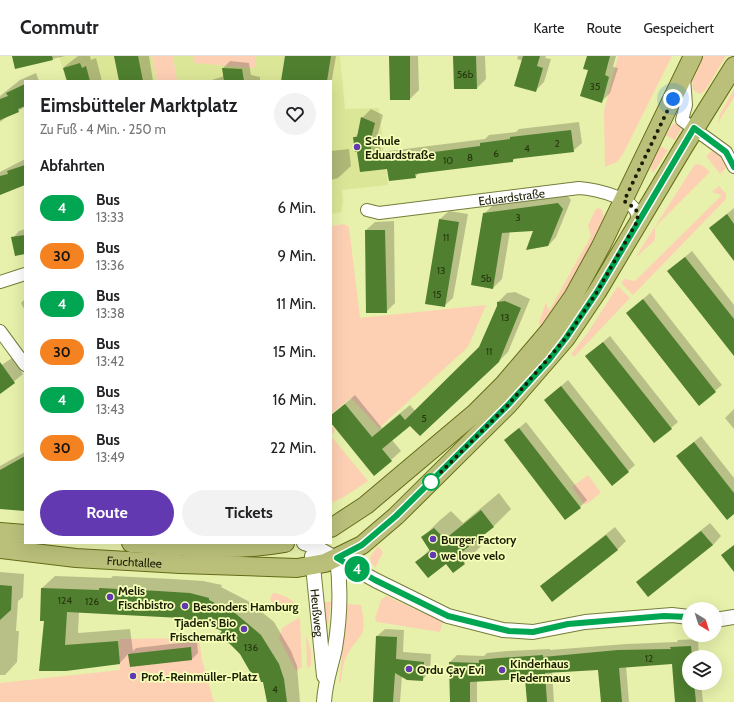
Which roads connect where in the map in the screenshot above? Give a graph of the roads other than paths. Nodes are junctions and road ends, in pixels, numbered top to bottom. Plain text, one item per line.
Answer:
1 (693, 56) edge
2 (734, 66) edge
3 (684, 76) junction
4 (694, 128) junction
5 (733, 162) edge
6 (624, 201) junction
7 (366, 210) dead end
8 (636, 224) junction
9 (24, 274) edge
10 (0, 282) edge
11 (0, 331) edge
12 (24, 364) edge
13 (332, 527) edge
14 (0, 532) edge
15 (24, 534) edge
16 (154, 544) edge
17 (278, 544) edge
18 (311, 544) edge
19 (0, 550) edge
20 (337, 558) junction
21 (312, 566) junction
22 (682, 617) edge
23 (734, 617) edge
24 (722, 619) edge
25 (325, 683) junction
26 (324, 702) edge

1 - 3 main road
2 - 4 main road, Fruchtallee
3 - 4 street
3 - 6 main road
4 - 5 street
4 - 8 main road, Fruchtallee
6 - 7 street, Eduardstraße
6 - 8 street, Eduardstraße
6 - 13 main road
8 - 20 main road, Fruchtallee
9 - 10 street
11 - 12 street
14 - 15 main road
16 - 17 main road, Fruchtallee
18 - 20 street
18 - 21 street, Heußweg
19 - 21 main road, Fruchtallee
20 - 21 main road, Fruchtallee
20 - 22 street
20 - 25 street, Heußweg
21 - 25 street, Heußweg
23 - 24 street
25 - 26 street, Heußweg

